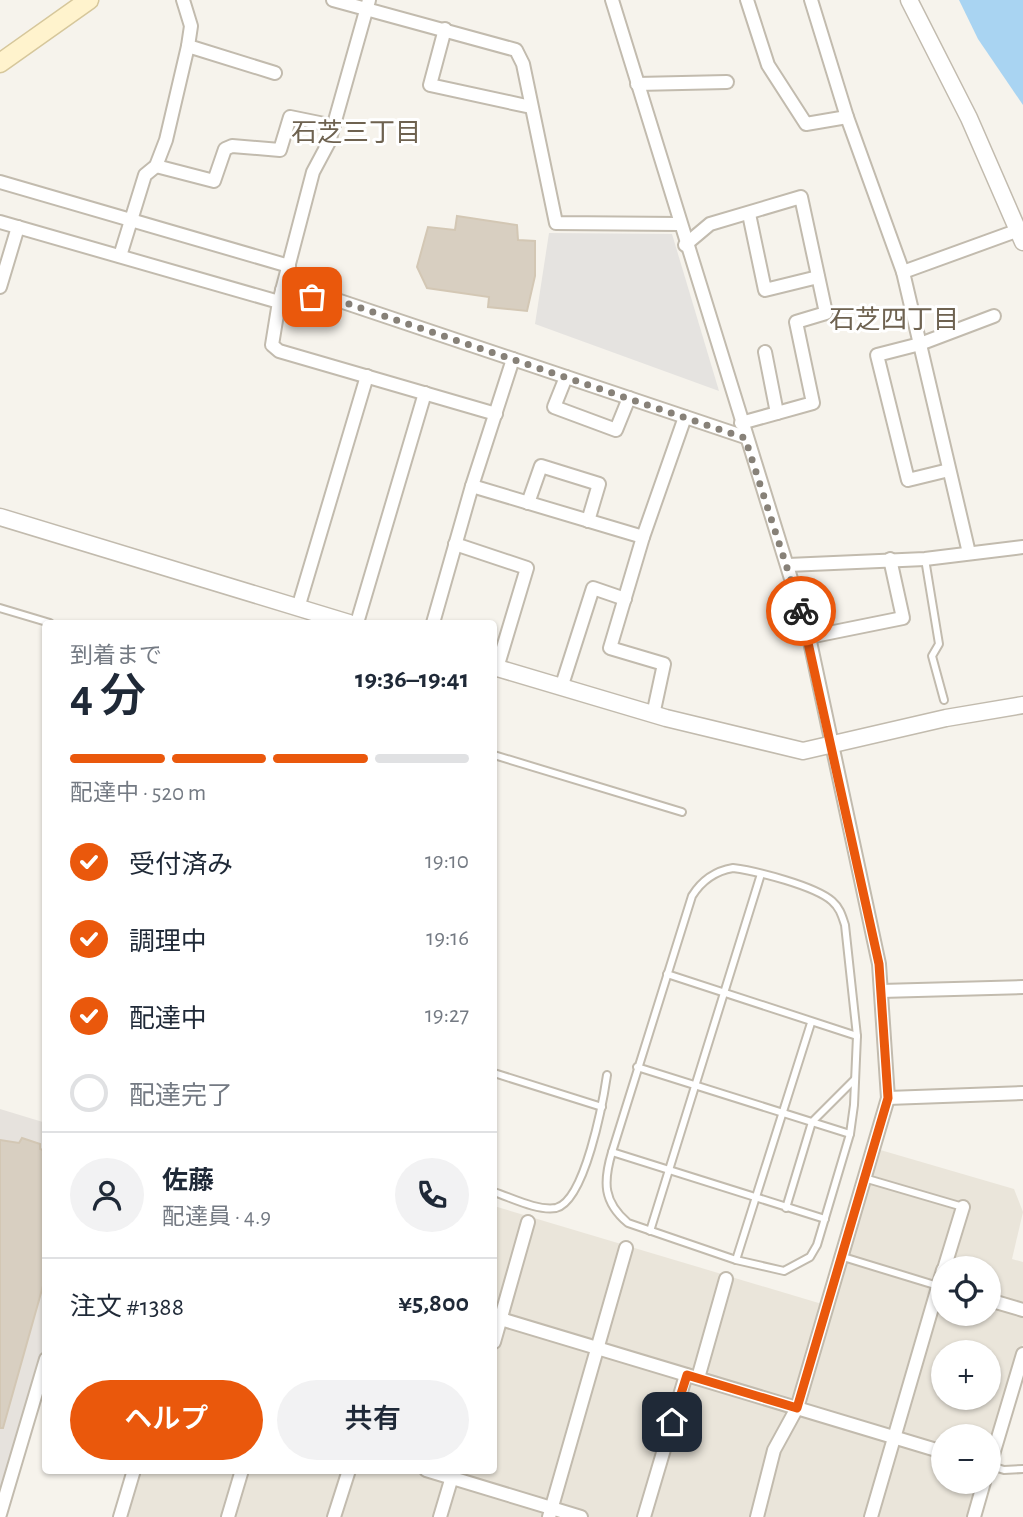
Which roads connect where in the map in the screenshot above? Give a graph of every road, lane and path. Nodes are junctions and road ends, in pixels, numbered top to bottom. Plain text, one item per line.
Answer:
1 (89, 0) edge
2 (183, 0) edge
3 (333, 0) edge
4 (612, 0) edge
5 (747, 0) edge
6 (811, 0) edge
7 (909, 0) edge
8 (367, 4) edge
9 (445, 29) junction
10 (188, 46) junction
11 (0, 63) edge
12 (275, 73) dead end
13 (727, 82) dead end
14 (637, 84) junction
15 (531, 107) junction
16 (847, 117) junction
17 (334, 126) junction
18 (156, 166) junction
19 (0, 182) edge
20 (750, 214) junction
21 (132, 220) junction
22 (0, 222) edge
23 (679, 224) junction
24 (18, 227) junction
25 (1021, 236) edge
26 (685, 245) junction
27 (120, 256) junction
28 (289, 266) junction
29 (903, 272) junction
30 (818, 278) junction
31 (0, 287) edge
32 (281, 296) junction
33 (994, 316) dead end
34 (920, 344) junction
35 (765, 352) dead end
36 (513, 359) junction
37 (367, 376) junction
38 (565, 377) junction
39 (425, 393) junction
40 (629, 398) junction
41 (777, 413) junction
42 (496, 414) junction
43 (685, 417) junction
44 (741, 423) junction
45 (745, 438) junction
46 (949, 470) junction
47 (472, 486) junction
48 (528, 503) junction
49 (0, 517) edge
50 (588, 521) junction
51 (643, 537) junction
52 (455, 544) junction
53 (1022, 549) edge
54 (969, 553) junction
55 (890, 559) junction
56 (925, 559) junction
57 (789, 565) junction
58 (625, 599) junction
59 (0, 608) edge
60 (298, 608) junction
61 (339, 620) edge
62 (358, 620) edge
63 (434, 620) edge
64 (42, 621) edge
65 (809, 637) junction
66 (497, 661) edge
67 (497, 668) edge
68 (561, 688) junction
69 (944, 700) dead end
70 (1023, 705) edge
71 (653, 715) junction
72 (833, 747) junction
73 (497, 756) edge
74 (682, 812) dead end
75 (761, 874) junction
76 (667, 974) junction
77 (1023, 987) edge
78 (881, 991) junction
79 (723, 995) junction
80 (811, 1023) junction
81 (857, 1037) junction
82 (637, 1067) junction
83 (497, 1074) edge
84 (607, 1075) dead end
85 (855, 1079) junction
86 (695, 1086) junction
87 (1023, 1093) edge
88 (888, 1098) junction
89 (602, 1107) junction
90 (782, 1113) junction
91 (812, 1122) junction
92 (850, 1134) junction
93 (612, 1152) junction
94 (669, 1170) junction
95 (863, 1177) junction
96 (497, 1193) edge
97 (756, 1198) junction
98 (963, 1207) joint
99 (786, 1208) junction
100 (825, 1219) junction
101 (528, 1222) dead end
102 (650, 1231) junction
103 (626, 1248) dead end
104 (840, 1256) junction
105 (948, 1256) edge
106 (736, 1260) junction
107 (726, 1279) dead end
108 (931, 1284) edge
109 (1001, 1304) edge
110 (1023, 1310) edge
111 (497, 1318) edge
112 (931, 1320) edge
113 (598, 1349) junction
114 (1023, 1354) edge
115 (42, 1372) edge
116 (692, 1377) junction
117 (797, 1408) junction
118 (1001, 1426) edge
119 (896, 1437) junction
120 (931, 1448) edge
121 (1001, 1469) edge
122 (1023, 1469) edge
123 (133, 1474) edge
124 (241, 1474) edge
125 (347, 1474) edge
126 (453, 1474) edge
127 (981, 1494) edge
128 (550, 1513) edge
129 (0, 1514) edge
130 (120, 1517) edge
131 (228, 1517) edge
132 (334, 1517) edge
133 (440, 1517) edge
134 (582, 1517) edge
135 (644, 1517) edge
136 (757, 1517) edge
137 (871, 1517) edge
138 (974, 1517) edge

1 - 11 main road
2 - 10 street
3 - 8 street
4 - 14 street
5 - 16 street
6 - 16 street
7 - 25 street
8 - 9 street
8 - 17 street
9 - 15 street
9 - 15 street
10 - 12 street
10 - 18 street
13 - 14 street
14 - 23 street
15 - 23 street
16 - 29 street
17 - 18 street
17 - 28 street
18 - 21 street
19 - 21 street
20 - 26 street
20 - 30 street
20 - 30 street
21 - 27 street
21 - 28 street
22 - 24 street
23 - 26 street
24 - 27 street
24 - 31 street
25 - 29 street
26 - 44 street
27 - 32 street
28 - 32 street
29 - 34 street
30 - 41 street
32 - 36 street
32 - 37 street
33 - 34 street
34 - 46 street
34 - 46 street
35 - 41 street
36 - 38 street
36 - 42 street
37 - 39 street
37 - 60 street
38 - 40 street
38 - 40 street
39 - 42 street
39 - 62 street
40 - 43 street
41 - 44 street
42 - 47 street
43 - 45 street
43 - 51 street
44 - 45 street
45 - 57 street
46 - 54 street
47 - 48 street
47 - 52 street
48 - 50 street
48 - 50 street
49 - 60 street
50 - 51 street
51 - 58 street
52 - 63 street
52 - 66 street
53 - 54 street
54 - 56 street
55 - 56 street
55 - 57 street
55 - 65 street
56 - 69 lane
57 - 65 street
58 - 68 street
58 - 71 street
59 - 64 lane
60 - 61 street
65 - 72 street
67 - 68 street
68 - 71 street
70 - 72 street
71 - 72 street
72 - 78 street
73 - 74 lane
75 - 76 lane
75 - 79 lane
75 - 81 lane
76 - 79 lane
76 - 82 lane
77 - 78 street
78 - 88 street
79 - 80 lane
79 - 86 lane
80 - 81 lane
80 - 90 lane
81 - 85 lane
82 - 86 lane
82 - 93 lane
83 - 89 lane
84 - 89 lane
85 - 91 lane
85 - 92 lane
86 - 90 lane
86 - 94 lane
87 - 88 street
88 - 95 street
89 - 96 lane
90 - 91 lane
90 - 97 lane
91 - 92 lane
91 - 99 lane
92 - 100 lane
93 - 94 lane
93 - 102 lane
94 - 97 lane
94 - 102 lane
95 - 98 lane
95 - 104 street
97 - 99 lane
97 - 106 lane
98 - 105 street
99 - 100 lane
100 - 106 lane
101 - 111 street
102 - 106 lane
103 - 113 street
104 - 108 lane
104 - 117 street
107 - 116 street
109 - 110 street
111 - 113 street
112 - 119 street
113 - 116 street
113 - 128 street
114 - 118 street
115 - 129 street
116 - 117 street
116 - 135 street
117 - 119 street
117 - 136 street
119 - 120 street
119 - 137 street
121 - 122 lane
123 - 130 street
124 - 131 street
125 - 132 street
126 - 128 street
126 - 133 street
127 - 138 street
128 - 134 street

